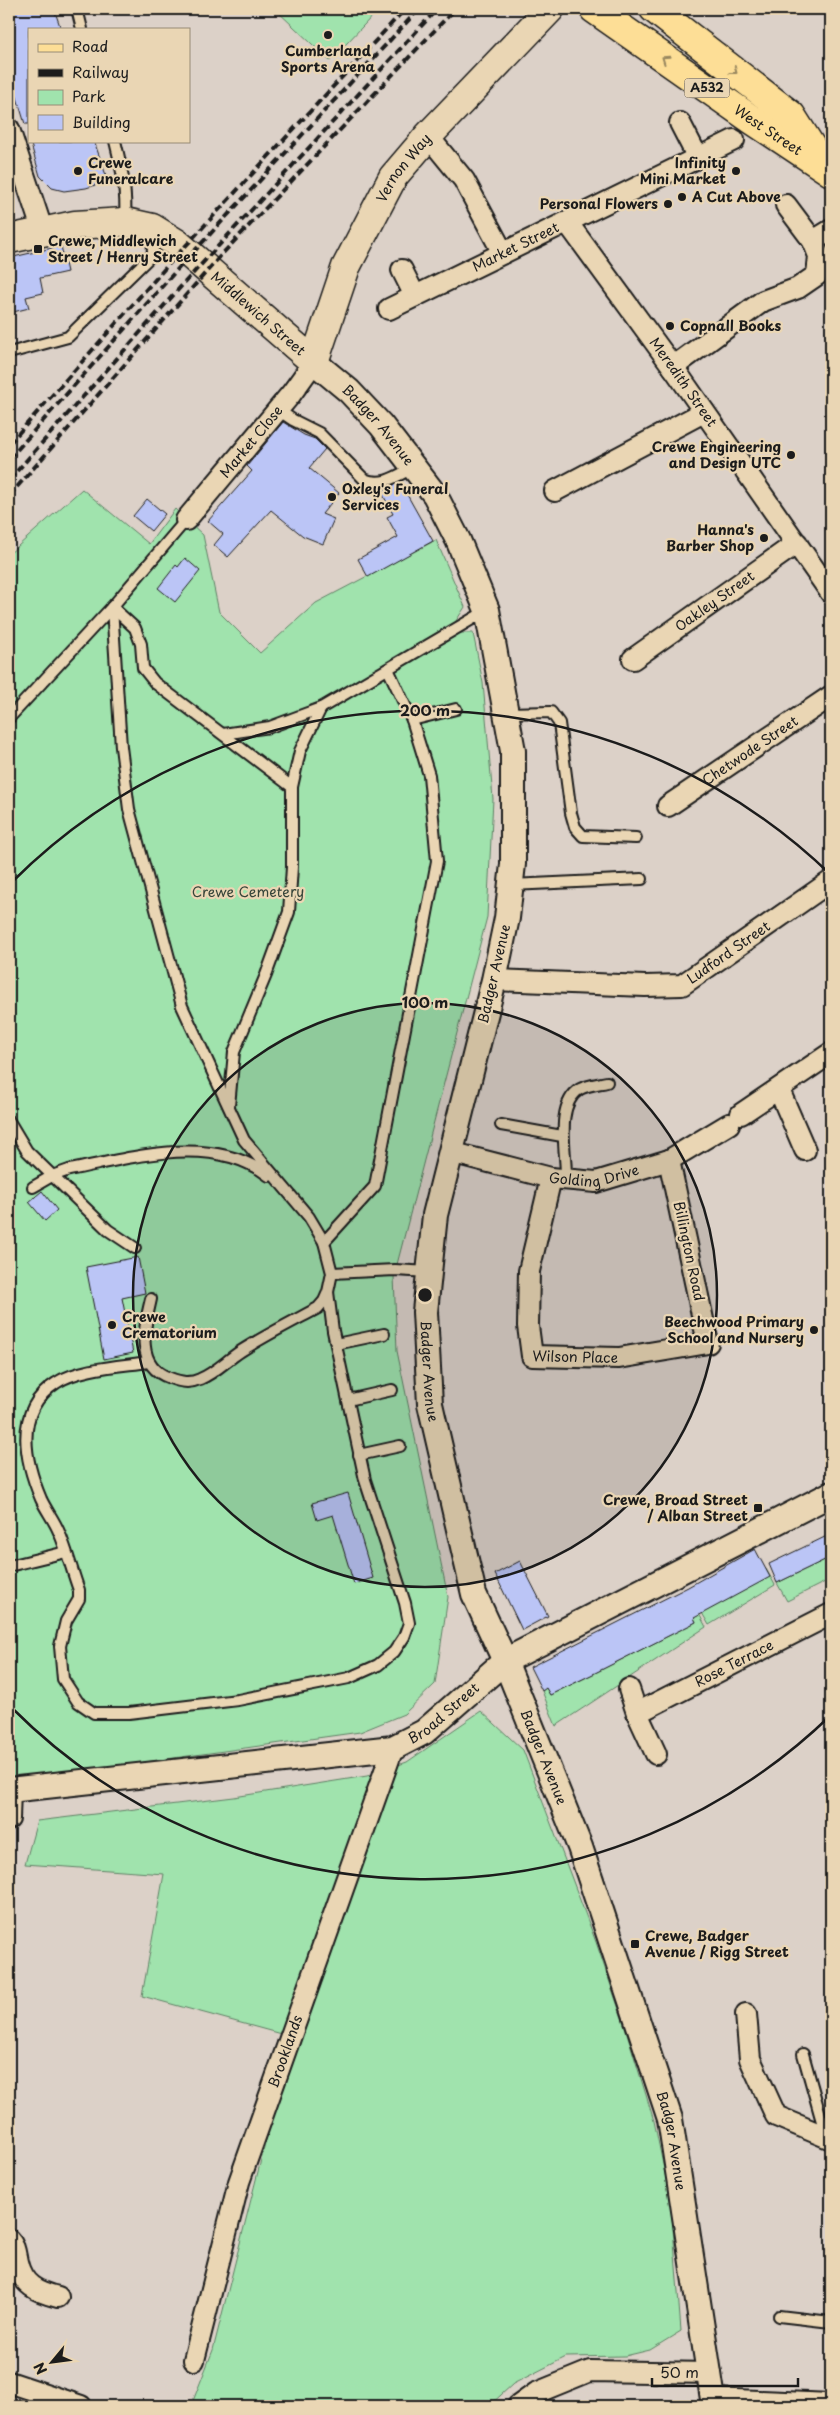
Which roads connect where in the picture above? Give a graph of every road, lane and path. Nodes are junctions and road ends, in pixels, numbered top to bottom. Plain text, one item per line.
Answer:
1 (76, 9) edge
2 (550, 9) edge
3 (594, 9) edge
4 (654, 9) edge
5 (82, 28) edge
6 (680, 123) dead end
7 (9, 129) edge
8 (428, 136) junction
9 (734, 140) dead end
10 (115, 142) edge
11 (698, 158) junction
12 (13, 160) edge
13 (827, 165) edge
14 (786, 205) dead end
15 (125, 222) junction
16 (567, 222) junction
17 (152, 228) junction
18 (831, 230) edge
19 (43, 232) junction
20 (9, 239) edge
21 (812, 242) junction
22 (503, 253) junction
23 (402, 270) dead end
24 (415, 296) junction
25 (389, 309) dead end
26 (9, 353) edge
27 (314, 362) junction
28 (673, 367) junction
29 (278, 410) junction
30 (704, 412) junction
31 (414, 467) junction
32 (556, 491) dead end
33 (186, 520) joint
34 (796, 543) junction
35 (831, 593) edge
36 (112, 607) junction
37 (487, 610) junction
38 (633, 659) dead end
39 (388, 669) junction
40 (831, 696) edge
41 (321, 708) junction
42 (456, 709) dead end
43 (506, 713) junction
44 (9, 718) edge
45 (412, 720) junction
46 (223, 734) junction
47 (292, 787) junction
48 (668, 806) dead end
49 (636, 838) dead end
50 (642, 879) dead end
51 (831, 881) edge
52 (511, 885) junction
53 (494, 980) junction
54 (831, 1053) edge
55 (607, 1082) dead end
56 (779, 1090) junction
57 (229, 1109) junction
58 (9, 1121) edge
59 (500, 1125) dead end
60 (562, 1136) junction
61 (805, 1150) dead end
62 (450, 1152) junction
63 (670, 1160) junction
64 (52, 1176) junction
65 (558, 1178) junction
66 (34, 1187) dead end
67 (285, 1190) junction
68 (324, 1242) junction
69 (135, 1248) dead end
70 (429, 1272) junction
71 (332, 1273) junction
72 (328, 1292) junction
73 (151, 1299) dead end
74 (384, 1334) dead end
75 (708, 1343) joint
76 (336, 1344) junction
77 (148, 1362) junction
78 (392, 1390) dead end
79 (348, 1400) junction
80 (400, 1446) dead end
81 (359, 1455) junction
82 (831, 1494) edge
83 (66, 1552) junction
84 (9, 1566) edge
85 (831, 1614) edge
86 (505, 1661) junction
87 (629, 1689) dead end
88 (637, 1713) junction
89 (393, 1748) junction
90 (656, 1754) dead end
91 (9, 1789) edge
92 (9, 1819) edge
93 (746, 2014) dead end
94 (803, 2054) dead end
95 (829, 2137) edge
96 (9, 2240) edge
97 (58, 2298) dead end
98 (778, 2316) dead end
99 (831, 2322) edge
100 (194, 2360) dead end
101 (711, 2373) junction
102 (9, 2382) edge
103 (714, 2402) edge
104 (831, 2404) edge
105 (81, 2406) edge
106 (518, 2406) edge

1 - 5 lane
2 - 8 main road, Vernon Way
13 -> 3 main road, West Street / A532
4 -> 13 main road, West Street / A532
6 - 11 street
7 - 12 street
8 - 22 street
8 - 27 main road, Vernon Way
9 - 11 street, Market Street
10 - 15 lane
11 - 16 street, Market Street
12 - 19 street
14 - 21 street
15 - 17 main road, Middlewich Street
15 - 19 main road, Middlewich Street
16 - 22 street, Market Street
16 - 28 street, Meredith Street
17 - 26 lane
17 - 27 main road, Middlewich Street
18 - 21 street
19 - 20 main road, Middlewich Street
21 - 28 street
22 - 24 street, Market Street
23 - 24 street
24 - 25 street, Market Street
27 - 29 street, Market Close
27 - 31 street, Badger Avenue
28 - 30 street, Meredith Street
29 - 31 lane
29 - 33 street, Market Close
30 - 32 street
30 - 34 street, Meredith Street
31 - 37 street, Badger Avenue
33 - 36 lane
34 - 35 street, Meredith Street
34 - 38 street, Oakley Street
36 - 44 lane
36 - 46 lane
36 - 57 lane
37 - 39 lane
37 - 43 street, Badger Avenue
39 - 41 lane
39 - 45 lane
40 - 48 street, Chetwode Street
41 - 46 lane
41 - 47 lane
42 - 45 lane
43 - 49 lane
43 - 52 street, Badger Avenue
45 - 68 lane
46 - 47 lane
47 - 57 lane
50 - 52 lane
51 - 53 street, Ludford Street
52 - 53 street, Badger Avenue
53 - 62 street, Badger Avenue
54 - 56 street, Golding Drive
55 - 60 lane
56 - 61 street
56 - 63 street, Golding Drive
57 - 67 lane
58 - 64 lane
59 - 60 lane
60 - 65 lane
62 - 65 street, Golding Drive
62 - 70 street, Badger Avenue
63 - 65 street, Golding Drive
63 - 75 street, Billington Road
64 - 66 lane
64 - 67 lane
64 - 69 lane
65 - 75 street, Wilson Place
67 - 68 lane
68 - 71 lane
70 - 71 lane
70 - 86 street, Badger Avenue
71 - 72 lane
72 - 76 lane
72 - 77 lane
73 - 77 lane
74 - 76 lane
76 - 79 lane
77 - 83 lane
78 - 79 lane
79 - 81 lane
80 - 81 lane
81 - 83 lane
82 - 86 street, Broad Street
83 - 84 lane
85 - 88 street, Rose Terrace
86 - 89 street, Broad Street
86 - 101 street, Badger Avenue
87 - 88 street
88 - 90 street
89 - 91 street, Broad Street
89 - 100 street, Brooklands
91 - 92 street
93 - 95 street
94 - 95 lane
96 - 97 street
98 - 99 lane
101 - 103 street, Badger Avenue
101 - 106 street
102 - 105 street
103 - 104 street

